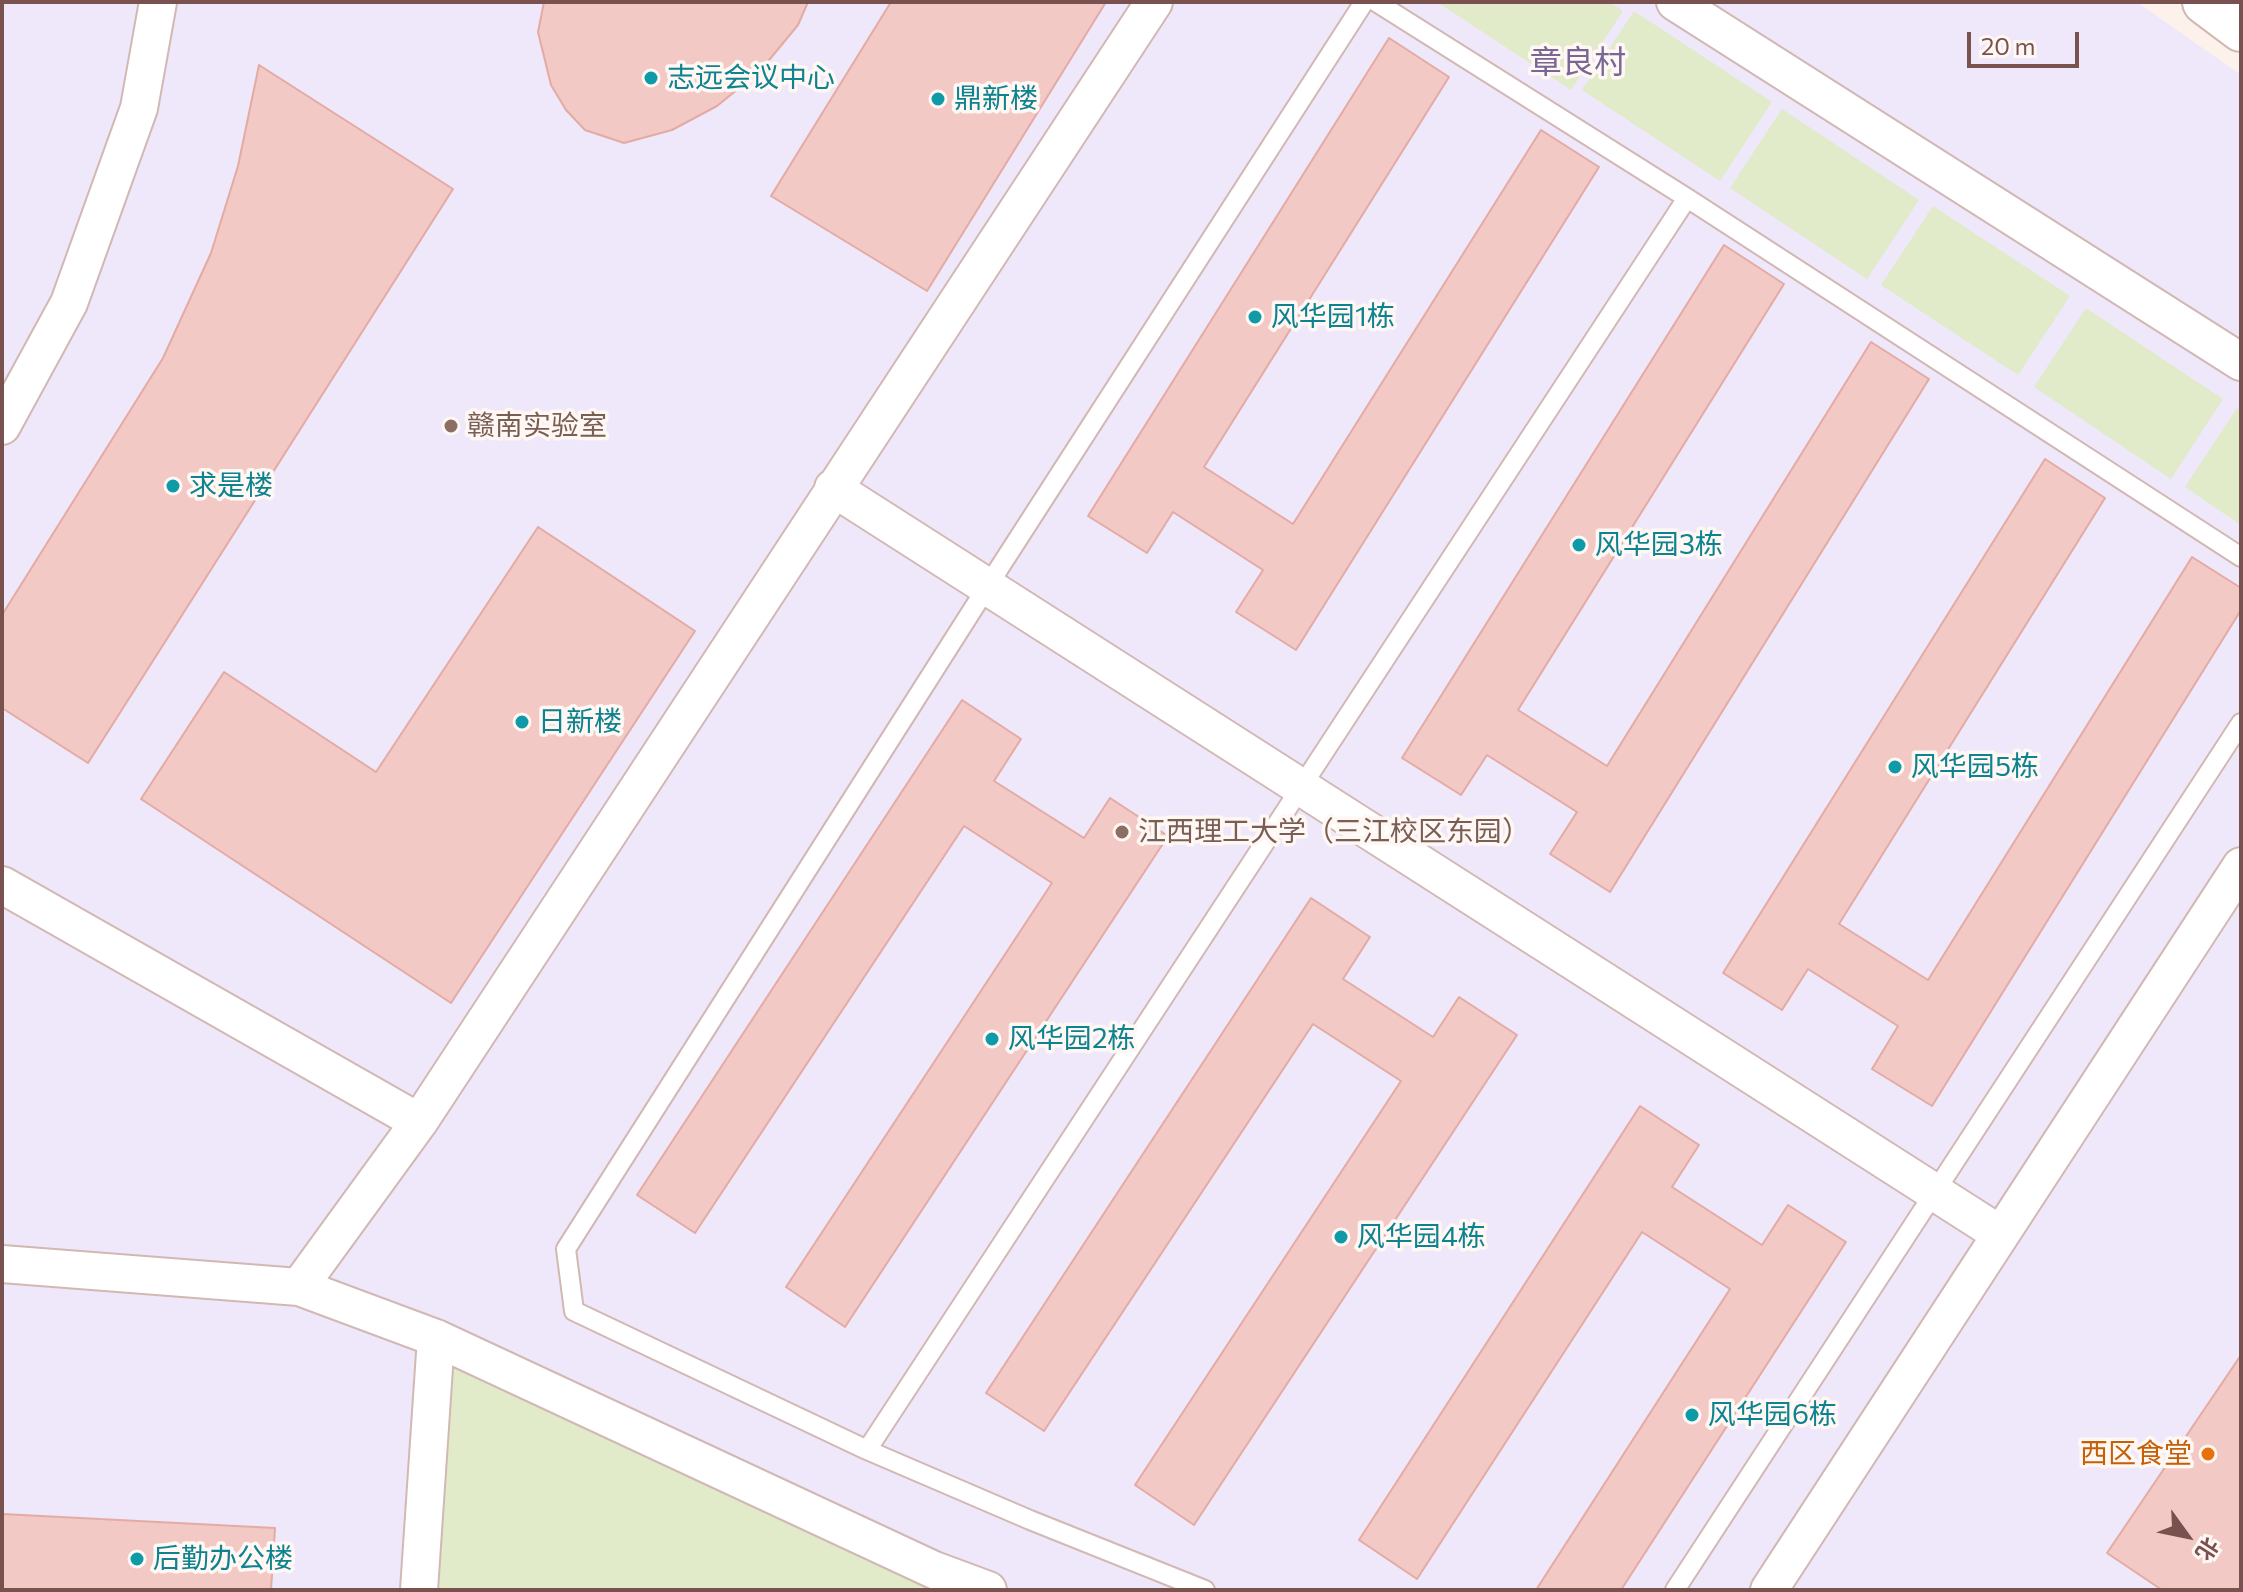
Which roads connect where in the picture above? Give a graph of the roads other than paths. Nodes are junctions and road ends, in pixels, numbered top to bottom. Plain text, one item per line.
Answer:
1 (158, 2) edge
2 (1154, 2) edge
3 (1364, 2) edge
4 (1376, 2) edge
5 (1675, 2) edge
6 (2205, 2) edge
7 (2241, 29) edge
8 (1687, 198) junction
9 (2241, 362) edge
10 (2, 426) edge
11 (833, 488) junction
12 (2241, 557) edge
13 (987, 587) junction
14 (2241, 723) edge
15 (1300, 787) junction
16 (2241, 866) edge
17 (2, 885) edge
18 (419, 1122) junction
19 (1936, 1193) junction
20 (2000, 1234) junction
21 (2, 1264) edge
22 (299, 1287) junction
23 (436, 1338) junction
24 (867, 1450) junction
25 (419, 1590) edge
26 (988, 1590) edge
27 (1205, 1590) edge
28 (1675, 1590) edge
29 (1769, 1590) edge

1 - 10 street
2 - 11 street
3 - 13 lane
4 - 8 lane
5 - 9 street
6 - 7 street
8 - 12 lane
8 - 15 lane
11 - 13 street
11 - 18 street
13 - 15 street
13 - 24 lane
14 - 19 lane
15 - 19 street
15 - 24 lane
16 - 20 street
17 - 18 street
18 - 22 street
19 - 20 street
19 - 28 lane
20 - 29 street
21 - 22 street
22 - 23 street
23 - 25 street
23 - 26 street
24 - 27 lane

